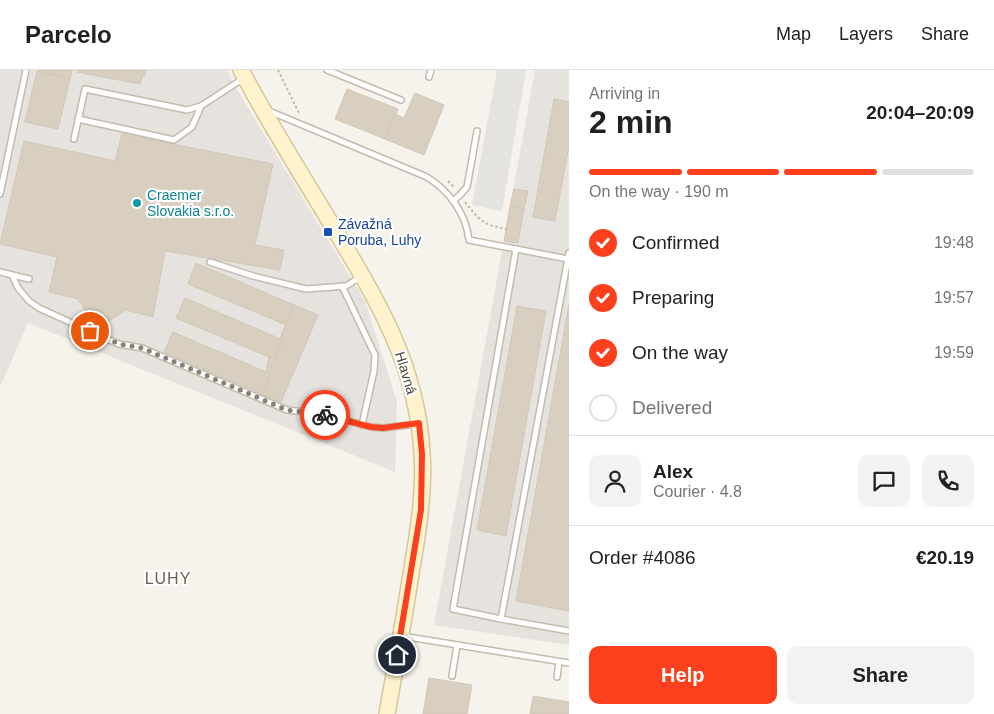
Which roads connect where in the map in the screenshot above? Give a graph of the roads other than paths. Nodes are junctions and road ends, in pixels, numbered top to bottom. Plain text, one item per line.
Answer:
1 (26, 70) edge
2 (327, 70) edge
3 (431, 70) edge
4 (243, 74) edge
5 (429, 77) dead end
6 (401, 100) dead end
7 (201, 106) junction
8 (262, 108) junction
9 (78, 119) junction
10 (477, 131) dead end
11 (74, 139) dead end
12 (0, 194) edge
13 (453, 201) junction
14 (516, 249) junction
15 (568, 256) edge
16 (210, 262) dead end
17 (0, 272) edge
18 (12, 275) junction
19 (362, 276) junction
20 (30, 280) dead end
21 (342, 286) junction
22 (419, 423) junction
23 (362, 425) junction
24 (501, 619) junction
25 (569, 631) edge
26 (401, 636) junction
27 (457, 645) junction
28 (559, 662) junction
29 (569, 663) edge
30 (452, 676) dead end
31 (557, 677) dead end
32 (387, 714) edge

1 - 12 lane
2 - 6 lane
3 - 5 lane
4 - 7 lane
4 - 8 street, Hlavná
7 - 9 lane
7 - 9 lane
8 - 13 lane
8 - 19 street, Hlavná
9 - 11 lane
10 - 13 lane
13 - 14 lane
14 - 15 lane
14 - 24 lane
15 - 24 lane
16 - 21 lane
17 - 18 lane
18 - 20 lane
18 - 23 lane
19 - 21 lane
19 - 22 street, Hlavná
21 - 23 lane
22 - 23 lane
22 - 26 street, Hlavná
24 - 25 lane
26 - 27 lane
26 - 32 street, Hlavná
27 - 28 lane
27 - 30 lane
28 - 29 lane
28 - 31 lane

